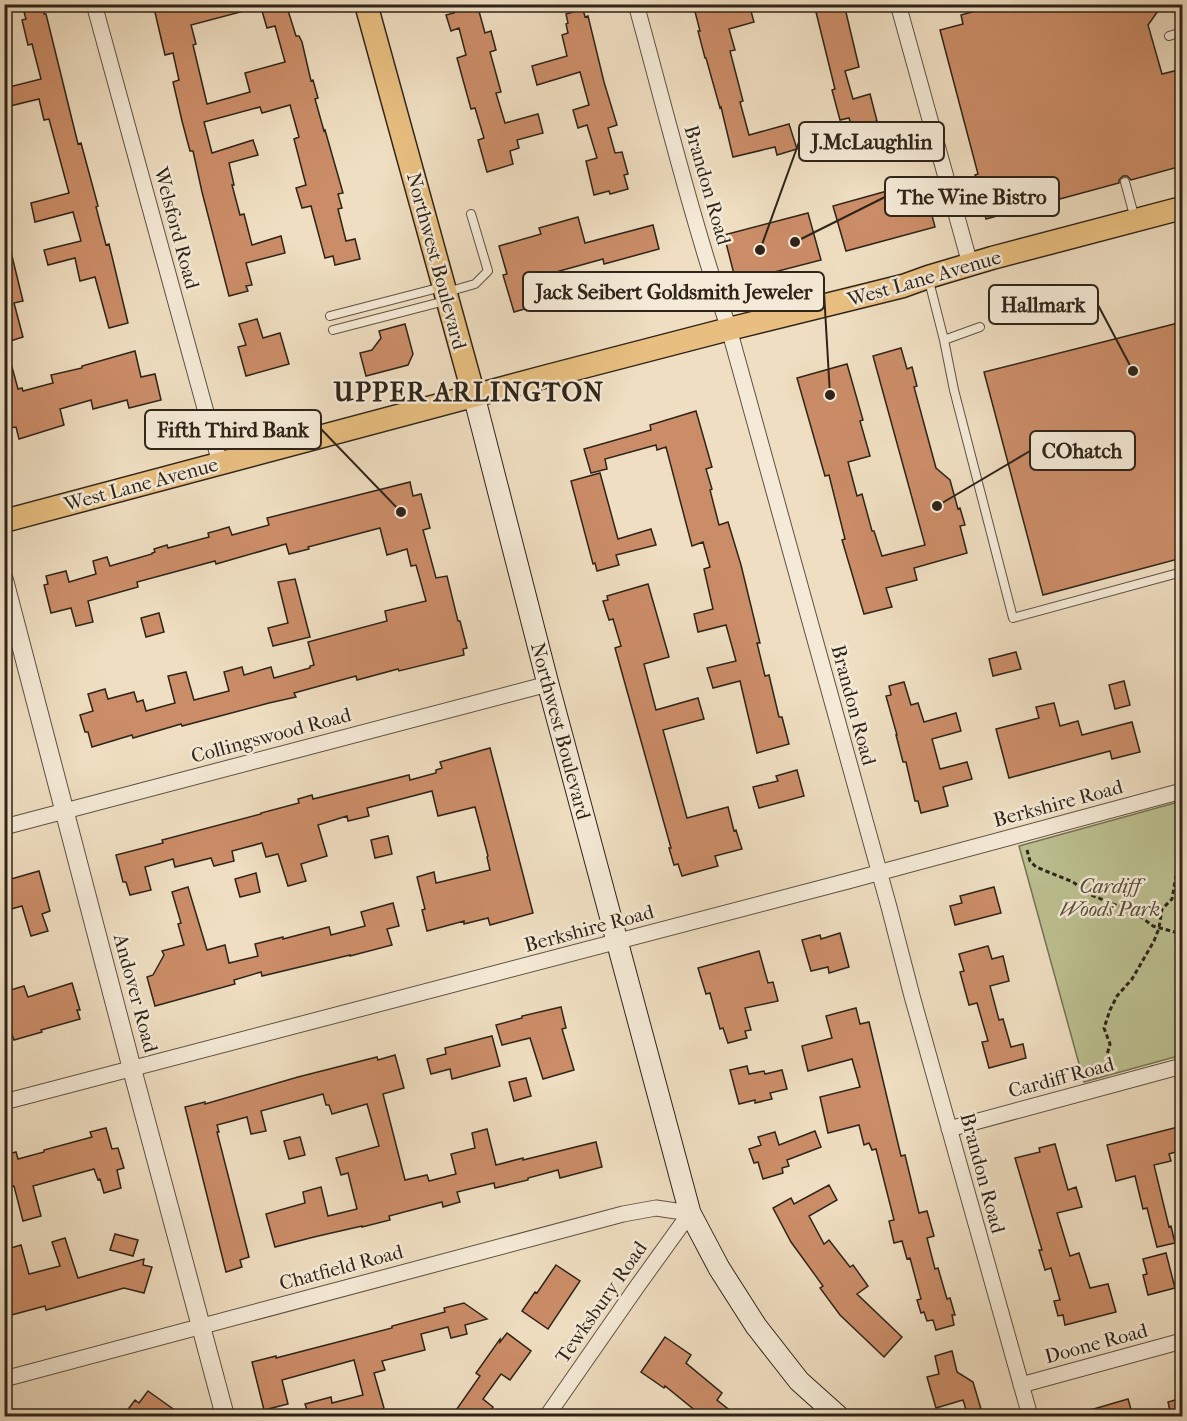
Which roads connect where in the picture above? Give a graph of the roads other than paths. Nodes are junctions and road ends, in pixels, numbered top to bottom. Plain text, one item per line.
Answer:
1 (94, 4) edge
2 (366, 4) edge
3 (636, 4) edge
4 (898, 4) edge
5 (1182, 32) edge
6 (1169, 36) dead end
7 (1125, 182) dead end
8 (1182, 208) edge
9 (471, 214) dead end
10 (1136, 220) junction
11 (970, 264) junction
12 (928, 277) junction
13 (445, 293) junction
14 (330, 316) dead end
15 (980, 327) dead end
16 (729, 329) junction
17 (333, 330) dead end
18 (944, 340) junction
19 (474, 396) junction
20 (220, 463) junction
21 (4, 521) edge
22 (1182, 572) edge
23 (4, 580) edge
24 (548, 684) junction
25 (1182, 791) edge
26 (65, 811) junction
27 (4, 827) edge
28 (879, 873) junction
29 (617, 942) junction
30 (1182, 1066) edge
31 (132, 1068) junction
32 (4, 1102) edge
33 (949, 1129) junction
34 (690, 1213) junction
35 (201, 1326) junction
36 (1182, 1341) edge
37 (4, 1379) edge
38 (1021, 1385) junction
39 (225, 1416) edge
40 (547, 1416) edge
41 (838, 1416) edge
42 (1029, 1416) edge

1 - 20 street, Welsford Road
2 - 13 main road, Northwest Boulevard
3 - 16 street, Brandon Road
4 - 11 street
5 - 6 lane
7 - 10 lane
8 - 10 main road, West Lane Avenue
9 - 13 lane
10 - 11 main road, West Lane Avenue
11 - 12 main road, West Lane Avenue
12 - 16 main road, West Lane Avenue
12 - 18 lane
13 - 14 lane
13 - 17 lane
13 - 19 main road, Northwest Boulevard
15 - 18 lane
16 - 19 main road, West Lane Avenue
16 - 28 street, Brandon Road
18 - 22 lane
19 - 20 main road, West Lane Avenue
19 - 24 main road, Northwest Boulevard
20 - 21 main road, West Lane Avenue
23 - 26 street, Andover Road
24 - 26 street, Collingswood Road
24 - 29 main road, Northwest Boulevard
25 - 28 street, Berkshire Road
26 - 27 street, Collingswood Road
26 - 31 street, Andover Road
28 - 29 street, Berkshire Road
28 - 33 street, Brandon Road
29 - 31 street, Berkshire Road
29 - 34 main road, Northwest Boulevard
30 - 33 street, Cardiff Road
31 - 32 street, Berkshire Road
31 - 35 street, Andover Road
33 - 38 street, Brandon Road
34 - 35 street, Chatfield Road
34 - 40 street, Tewksbury Road
34 - 41 main road, Northwest Boulevard
35 - 37 street, Chatfield Road
35 - 39 street, Andover Road
36 - 38 street, Doone Road
38 - 42 street, Brandon Road

